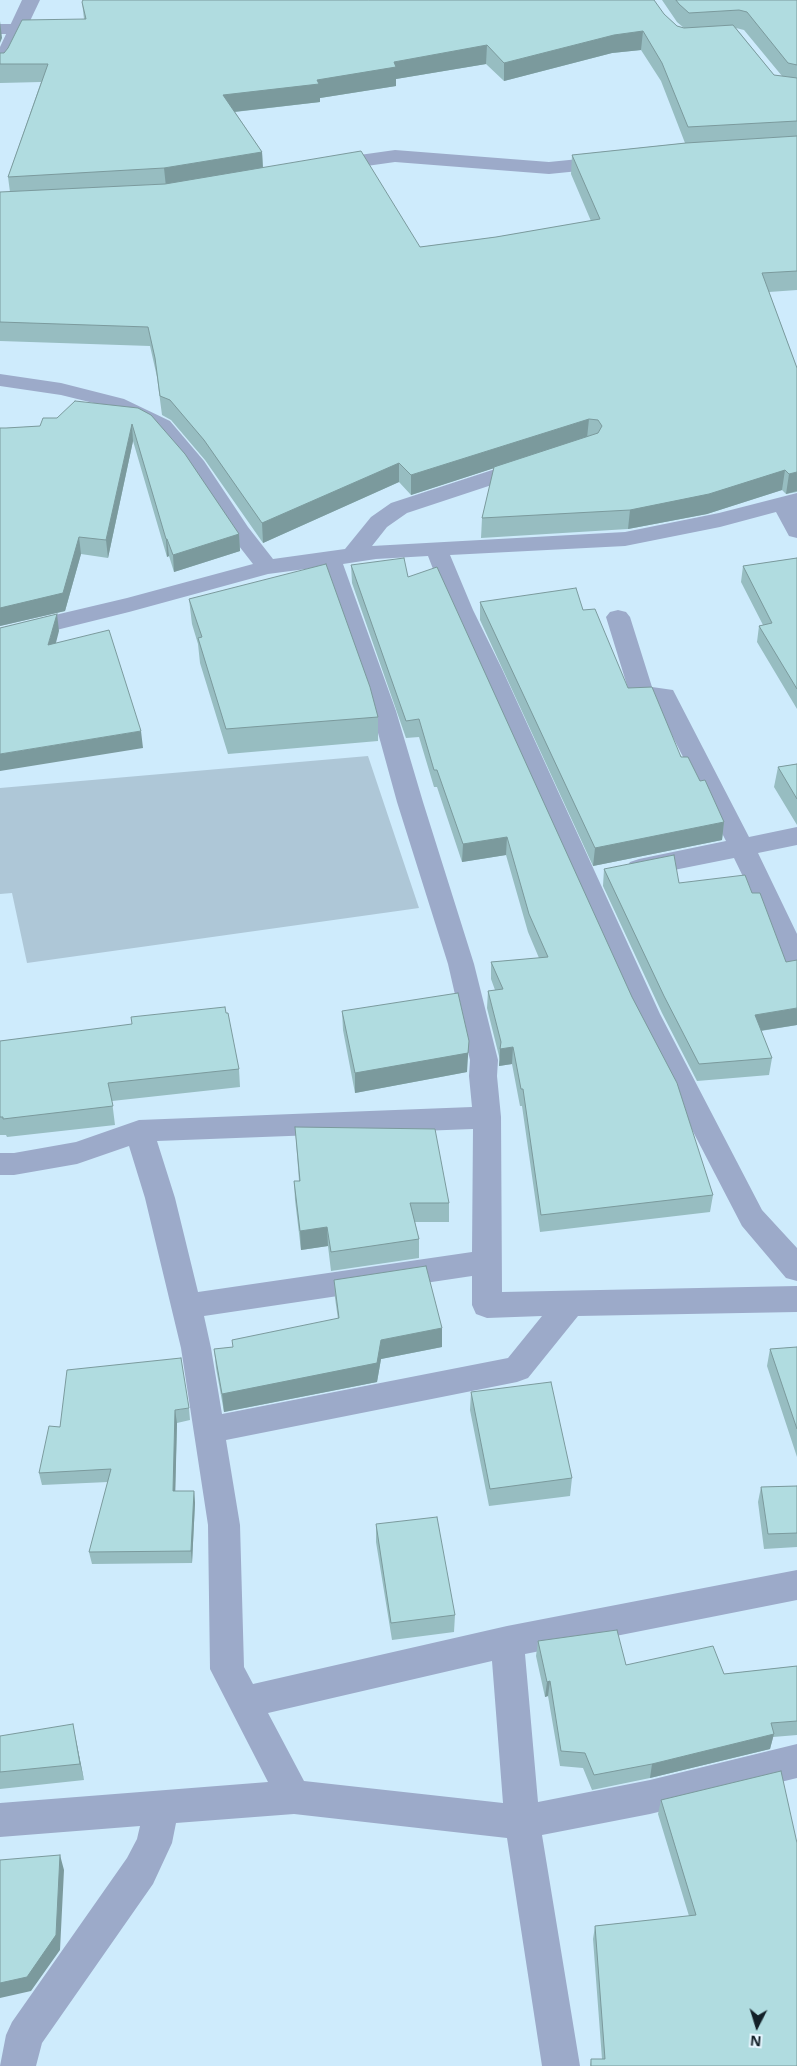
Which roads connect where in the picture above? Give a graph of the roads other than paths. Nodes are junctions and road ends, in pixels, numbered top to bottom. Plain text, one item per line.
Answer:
1 (31, 0) edge
2 (9, 29) edge
3 (0, 66) edge
4 (630, 160) edge
5 (316, 168) edge
6 (0, 380) edge
7 (545, 460) edge
8 (790, 502) edge
9 (797, 531) edge
10 (436, 548) junction
11 (340, 556) junction
12 (267, 567) junction
13 (618, 617) dead end
14 (0, 636) edge
15 (797, 836) edge
16 (742, 847) junction
17 (584, 879) junction
18 (797, 961) edge
19 (487, 1117) junction
20 (139, 1131) junction
21 (0, 1164) edge
22 (786, 1239) edge
23 (486, 1262) junction
24 (797, 1269) edge
25 (797, 1299) edge
26 (570, 1304) junction
27 (186, 1306) junction
28 (209, 1430) junction
29 (797, 1585) edge
30 (507, 1642) junction
31 (244, 1702) junction
32 (797, 1760) edge
33 (294, 1797) junction
34 (162, 1808) junction
35 (0, 1820) edge
36 (522, 1822) junction
37 (17, 2066) edge
38 (561, 2066) edge

1 - 2 street
2 - 3 street
4 - 5 street
6 - 12 street
7 - 11 street
8 - 9 street
8 - 10 street
10 - 11 street
10 - 17 street
11 - 12 street
11 - 19 street
12 - 14 street
13 - 16 street
15 - 16 street
16 - 17 street
16 - 18 street
17 - 22 street
19 - 20 street
19 - 23 street
20 - 21 street
20 - 27 street
22 - 24 street
23 - 26 street
23 - 27 street
25 - 26 street
26 - 28 street
27 - 28 street
28 - 31 street
29 - 30 street
30 - 31 street
30 - 36 street
31 - 33 street
32 - 36 street
33 - 34 street
33 - 36 street
34 - 35 street
34 - 37 street
36 - 38 street

